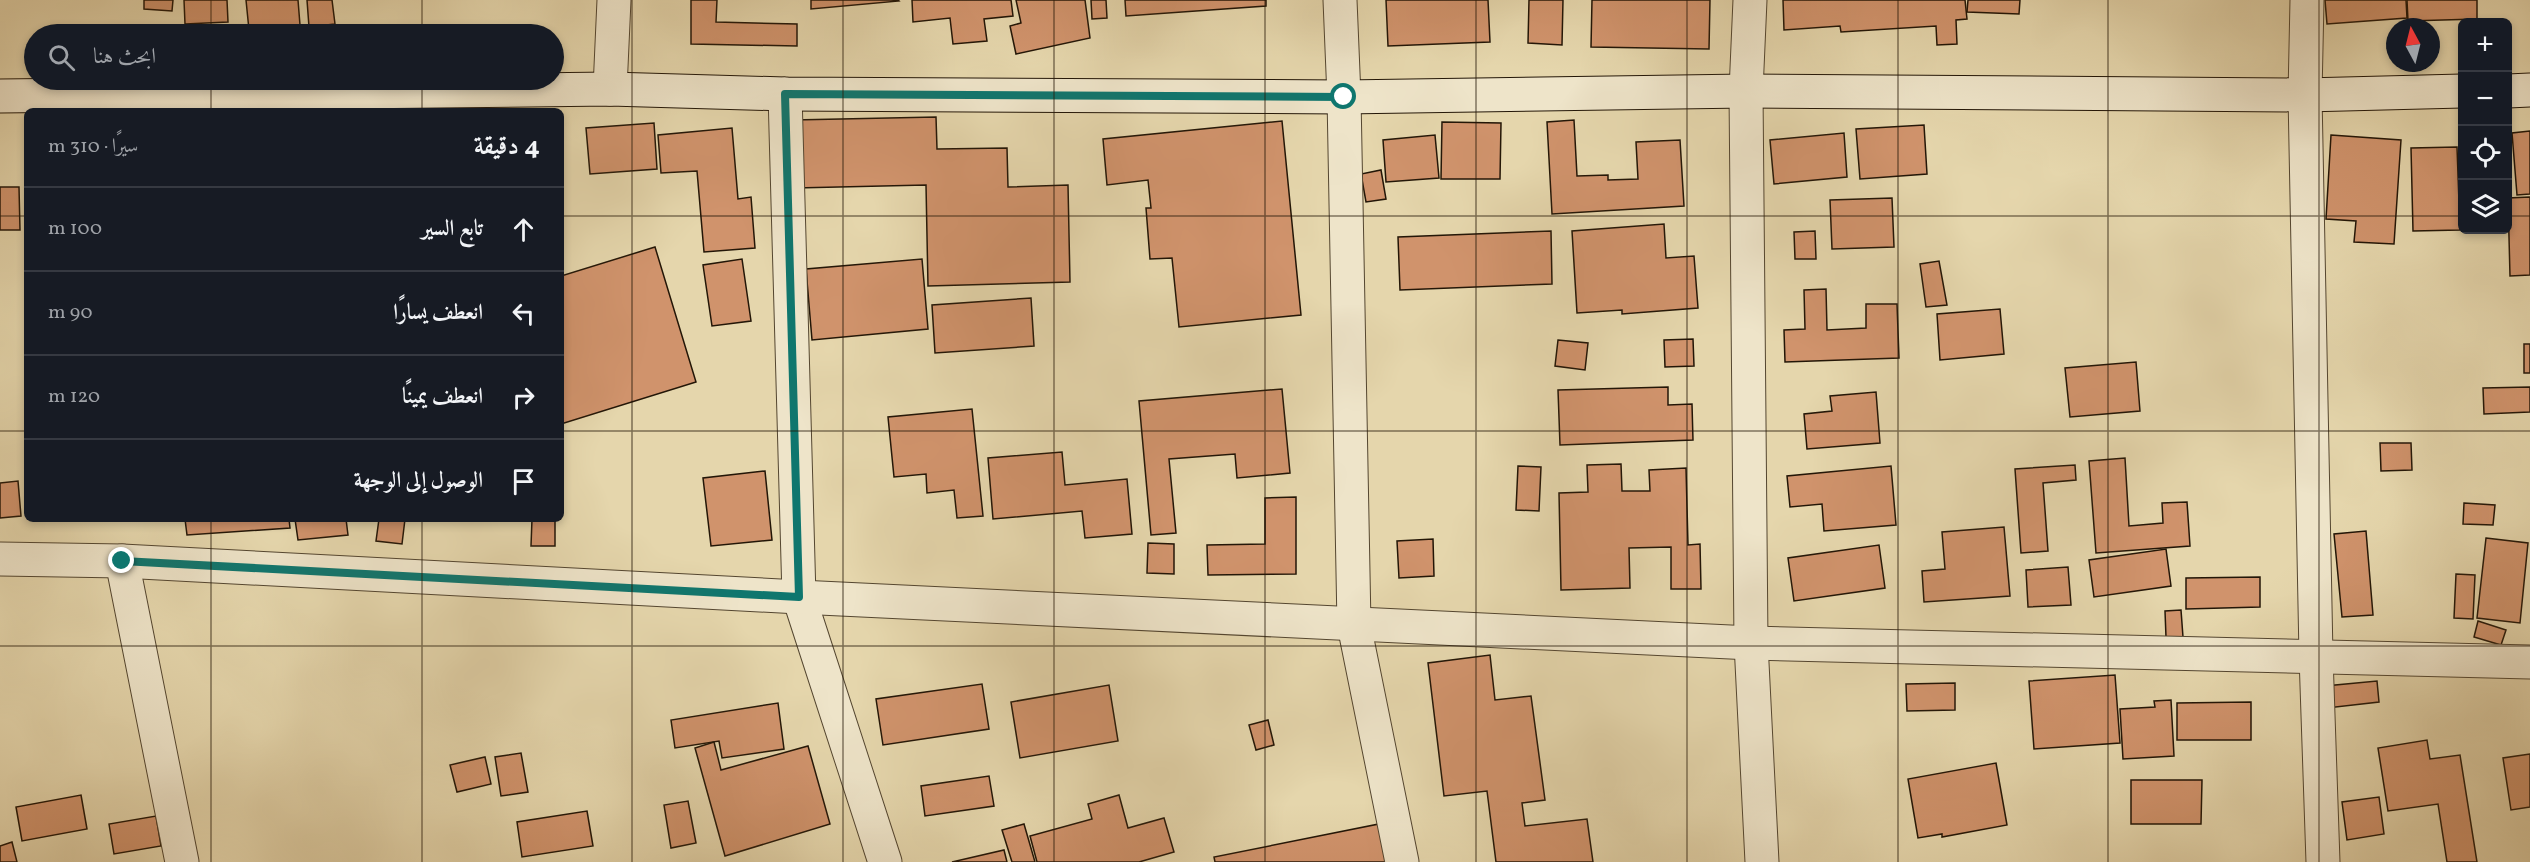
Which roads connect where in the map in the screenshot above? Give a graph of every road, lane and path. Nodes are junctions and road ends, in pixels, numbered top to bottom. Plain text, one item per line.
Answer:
1 (614, 0) edge
2 (1340, 0) edge
3 (1750, 0) edge
4 (2307, 0) edge
5 (610, 89) junction
6 (523, 90) edge
7 (564, 90) edge
8 (2512, 90) edge
9 (2530, 90) edge
10 (1746, 91) junction
11 (2458, 92) edge
12 (785, 94) junction
13 (2305, 95) junction
14 (0, 96) edge
15 (1344, 97) junction
16 (0, 559) edge
17 (122, 561) junction
18 (799, 597) junction
19 (1354, 625) junction
20 (1751, 643) junction
21 (2316, 656) junction
22 (2530, 662) edge
23 (182, 862) edge
24 (885, 862) edge
25 (1402, 862) edge
26 (1762, 862) edge
27 (2323, 862) edge

1 - 5 street
2 - 15 street
3 - 10 street
4 - 13 street
5 - 7 street
5 - 12 street
6 - 14 street
8 - 9 street
10 - 13 street
10 - 15 street
10 - 20 street
11 - 13 street
12 - 15 street
12 - 18 street
13 - 21 street
15 - 19 street
16 - 17 street
17 - 18 street
17 - 23 street
18 - 19 street
18 - 24 street
19 - 20 street
19 - 25 street
20 - 21 street
20 - 26 street
21 - 22 street
21 - 27 street

